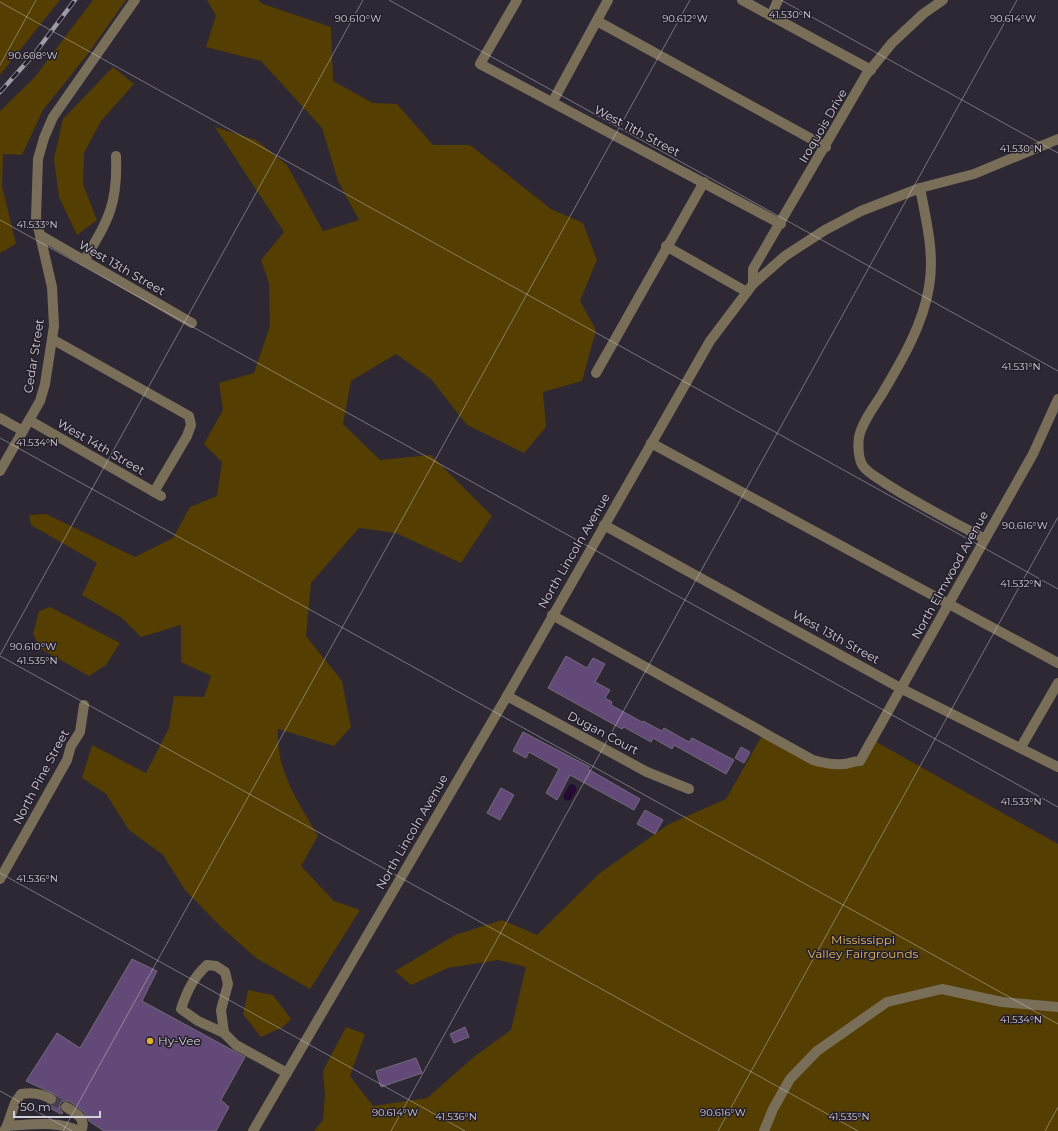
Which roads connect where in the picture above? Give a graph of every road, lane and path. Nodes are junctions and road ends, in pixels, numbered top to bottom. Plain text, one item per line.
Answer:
1 (135, 0) edge
2 (517, 0) edge
3 (608, 0) edge
4 (742, 0) edge
5 (778, 0) edge
6 (943, 0) edge
7 (771, 16) junction
8 (597, 21) junction
9 (871, 70) junction
10 (553, 101) junction
11 (1058, 140) edge
12 (826, 147) junction
13 (116, 156) dead end
14 (704, 182) junction
15 (920, 188) junction
16 (781, 224) junction
17 (40, 235) junction
18 (666, 246) junction
19 (84, 261) junction
20 (750, 288) junction
21 (192, 323) dead end
22 (52, 339) junction
23 (596, 373) dead end
24 (1058, 399) edge
25 (0, 418) edge
26 (29, 420) junction
27 (23, 430) junction
28 (651, 443) junction
29 (0, 471) edge
30 (604, 525) junction
31 (985, 539) junction
32 (949, 602) junction
33 (552, 615) junction
34 (1058, 663) edge
35 (1058, 683) edge
36 (902, 689) junction
37 (507, 696) junction
38 (84, 705) dead end
39 (1021, 747) junction
40 (1058, 767) edge
41 (689, 789) dead end
42 (0, 879) edge
43 (1058, 1007) edge
44 (224, 1034) junction
45 (287, 1073) junction
46 (51, 1099) tunnel mouth
47 (66, 1107) tunnel mouth
48 (6, 1128) edge
49 (80, 1131) edge
50 (253, 1131) edge
51 (764, 1131) edge

1 - 17 street, Cedar Street
2 - 10 street, West 11th Street
3 - 8 street
4 - 7 street
5 - 7 street
6 - 9 street, Iroquois Drive
7 - 9 street
8 - 10 street
8 - 12 street
9 - 12 street, Iroquois Drive
10 - 14 street, West 11th Street
11 - 15 street, North Lincoln Avenue
12 - 16 street, Iroquois Drive
13 - 19 street
14 - 16 street, West 11th Street
14 - 18 street
15 - 20 street, North Lincoln Avenue
15 - 31 street
16 - 20 street, Iroquois Drive
17 - 19 street, West 13th Street
17 - 22 street, Cedar Street
18 - 20 street
18 - 23 street
19 - 21 street, West 13th Street
20 - 28 street, North Lincoln Avenue
22 - 26 street, Cedar Street
22 - 26 street, West 14th Street
24 - 31 street, North Elmwood Avenue
25 - 27 street
26 - 27 street, Cedar Street
27 - 29 street, Cedar Street
28 - 30 street, North Lincoln Avenue
28 - 32 street
30 - 33 street, North Lincoln Avenue
30 - 36 street, West 13th Street
31 - 32 street, North Elmwood Avenue
32 - 34 street
32 - 36 street, North Elmwood Avenue
33 - 36 street, North Elmwood Avenue
33 - 37 street, North Lincoln Avenue
35 - 39 street
36 - 39 street, West 13th Street
37 - 41 street, Dugan Court
37 - 45 street, North Lincoln Avenue
38 - 42 street, North Pine Street
39 - 40 street, West 13th Street
43 - 51 street
44 - 44 street
44 - 45 street
45 - 50 street, North Lincoln Avenue
46 - 48 street
47 - 49 street
48 - 49 street

